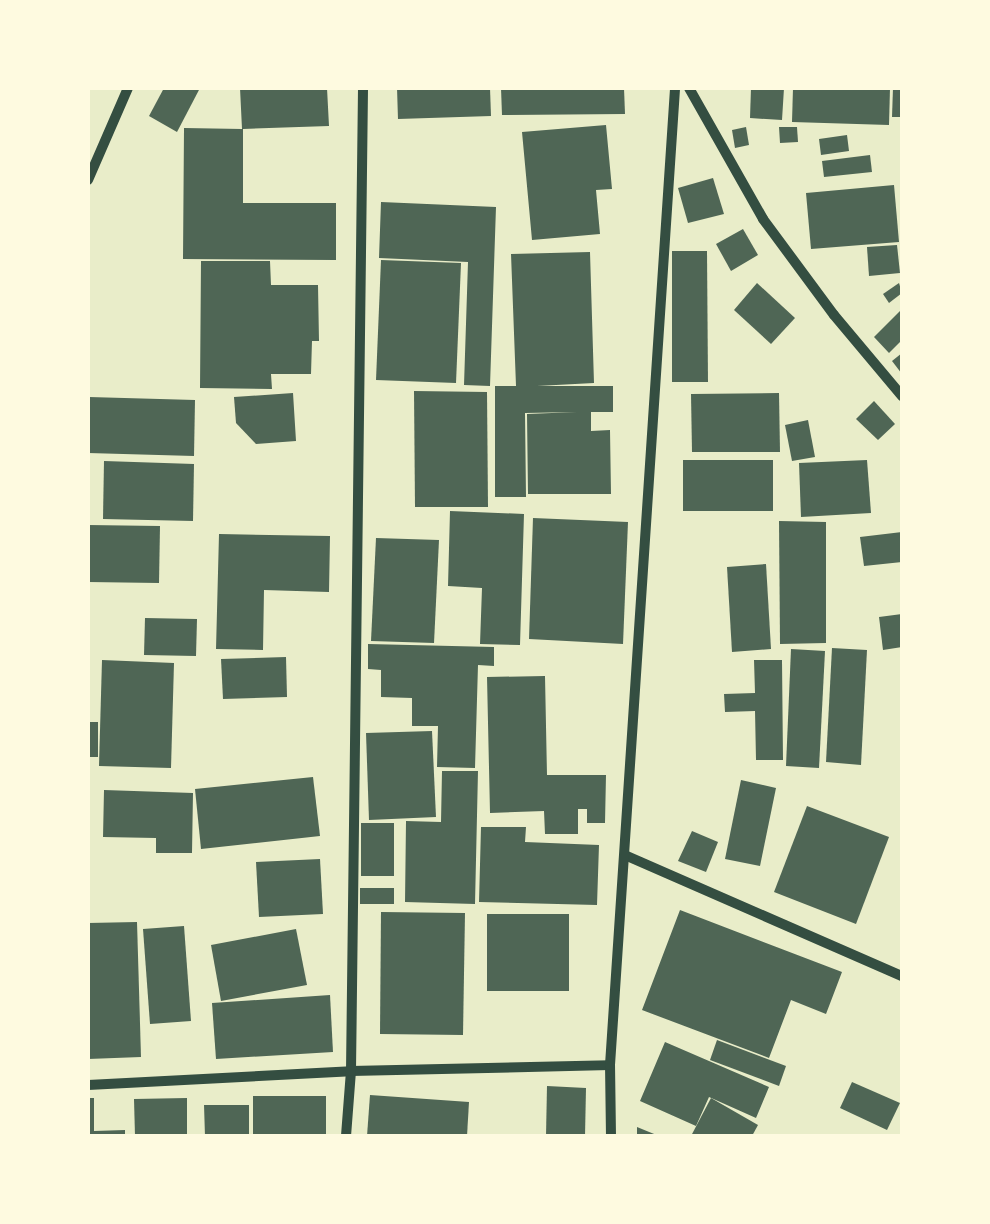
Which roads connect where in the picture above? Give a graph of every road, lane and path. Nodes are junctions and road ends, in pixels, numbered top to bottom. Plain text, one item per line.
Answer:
1 (128, 88) edge
2 (363, 88) edge
3 (675, 88) edge
4 (688, 88) edge
5 (88, 180) edge
6 (902, 396) edge
7 (627, 856) junction
8 (902, 976) edge
9 (610, 1065) junction
10 (351, 1072) junction
11 (88, 1085) edge
12 (346, 1136) edge
13 (612, 1136) edge

1 - 5 street
2 - 10 street
3 - 7 street
4 - 6 street
7 - 8 street
7 - 9 street
9 - 10 street
9 - 13 street
10 - 11 street
10 - 12 street

